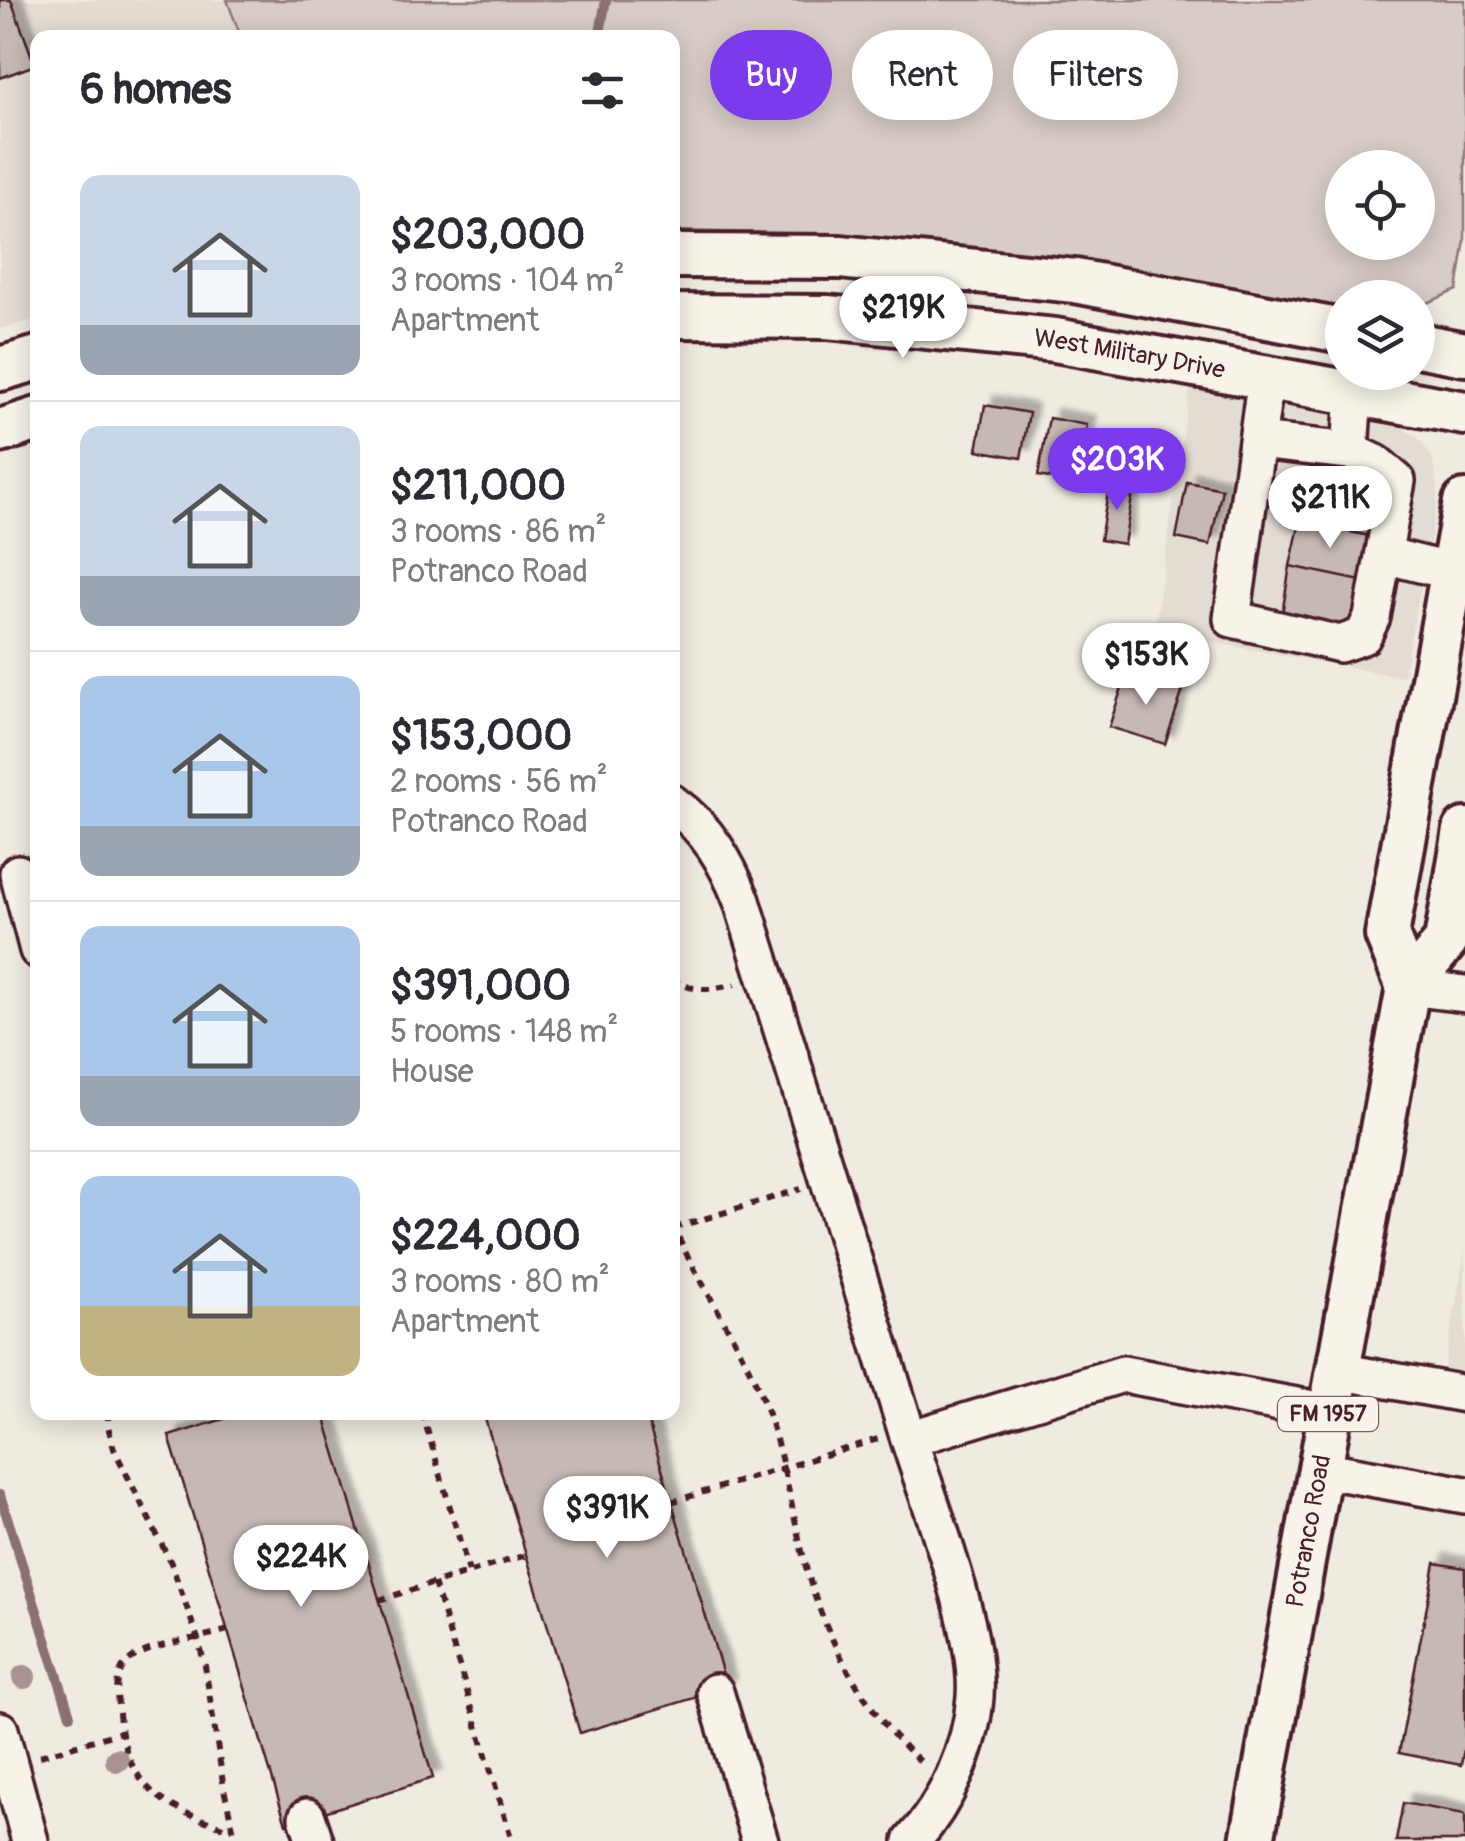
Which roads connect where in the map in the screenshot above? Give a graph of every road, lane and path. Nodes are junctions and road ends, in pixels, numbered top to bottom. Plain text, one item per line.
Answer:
1 (680, 256) edge
2 (680, 316) edge
3 (1325, 328) edge
4 (1435, 348) edge
5 (1465, 354) edge
6 (30, 360) edge
7 (0, 369) edge
8 (1266, 377) junction
9 (1354, 393) junction
10 (1465, 413) edge
11 (30, 422) edge
12 (0, 431) edge
13 (1258, 441) junction
14 (1350, 451) junction
15 (1465, 502) edge
16 (1384, 555) junction
17 (1452, 572) junction
18 (680, 810) edge
19 (1463, 856) edge
20 (19, 872) edge
21 (30, 917) edge
22 (741, 982) dead end
23 (680, 984) edge
24 (1408, 986) junction
25 (1465, 994) edge
26 (798, 1170) dead end
27 (803, 1189) junction
28 (808, 1206) dead end
29 (680, 1224) edge
30 (680, 1239) edge
31 (1333, 1391) junction
32 (1465, 1394) edge
33 (108, 1420) edge
34 (424, 1420) edge
35 (873, 1421) dead end
36 (890, 1445) junction
37 (784, 1467) junction
38 (1320, 1469) junction
39 (1465, 1495) edge
40 (672, 1502) dead end
41 (526, 1555) dead end
42 (469, 1572) junction
43 (434, 1583) junction
44 (379, 1600) dead end
45 (228, 1630) dead end
46 (198, 1639) junction
47 (715, 1692) dead end
48 (0, 1730) edge
49 (121, 1732) junction
50 (930, 1754) dead end
51 (10, 1766) junction
52 (926, 1766) junction
53 (918, 1782) dead end
54 (233, 1831) junction
55 (30, 1841) edge
56 (236, 1841) edge
57 (512, 1841) edge
58 (760, 1841) edge
59 (912, 1841) edge
60 (1252, 1841) edge

1 - 3 main road
2 - 8 main road, West Military Drive
4 - 5 main road
6 - 7 main road
8 - 9 main road, West Military Drive
8 - 13 lane
9 - 10 main road, West Military Drive
9 - 14 lane
11 - 12 main road
13 - 14 lane
13 - 16 lane
14 - 16 lane
15 - 17 main road
16 - 17 lane
17 - 24 main road
18 - 36 lane
19 - 24 main road
20 - 21 lane
22 - 23 path
24 - 25 lane
24 - 31 main road, Potranco Road / FM 1957
26 - 27 path
27 - 28 path
27 - 29 path
30 - 37 path
31 - 32 lane
31 - 36 lane
31 - 38 main road, Potranco Road / FM 1957
33 - 46 path
34 - 42 path
35 - 36 path
36 - 37 path
36 - 59 lane
37 - 40 path
37 - 52 path
38 - 39 lane
38 - 60 main road, Potranco Road / FM 1957
41 - 42 path
42 - 43 path
43 - 44 path
43 - 57 path
45 - 46 path
46 - 49 path
46 - 54 path
47 - 58 lane
48 - 51 lane
49 - 51 path
49 - 54 path
50 - 52 path
51 - 55 lane
52 - 53 path
54 - 56 path

